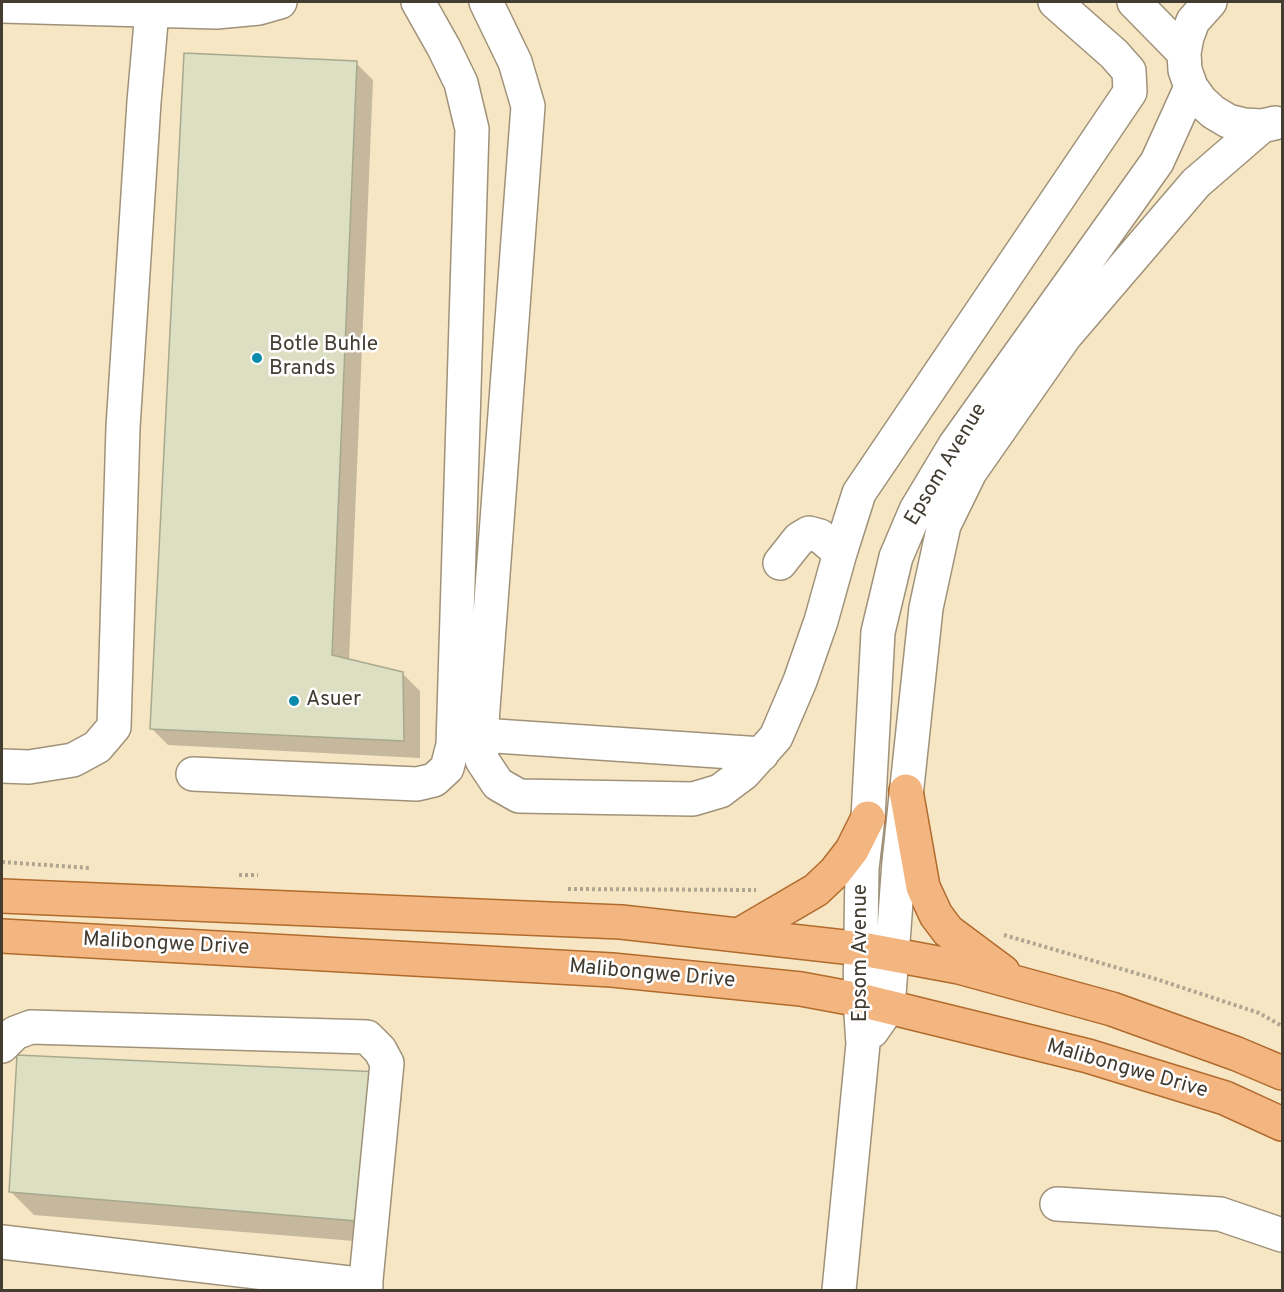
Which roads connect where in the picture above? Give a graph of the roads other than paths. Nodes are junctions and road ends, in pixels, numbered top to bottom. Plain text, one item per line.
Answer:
1 (280, 2) edge
2 (418, 2) edge
3 (489, 2) edge
4 (1054, 2) edge
5 (1134, 2) edge
6 (1210, 2) edge
7 (2, 6) edge
8 (152, 11) junction
9 (1184, 53) junction
10 (1191, 87) junction
11 (1272, 123) edge
12 (840, 553) junction
13 (780, 563) dead end
14 (481, 735) junction
15 (762, 754) junction
16 (2, 766) edge
17 (193, 774) dead end
18 (906, 791) junction
19 (868, 818) junction
20 (2, 896) edge
21 (739, 935) junction
22 (2, 936) edge
23 (862, 949) junction
24 (893, 955) junction
25 (1017, 982) junction
26 (874, 1004) junction
27 (2, 1046) edge
28 (1282, 1073) edge
29 (1282, 1124) edge
30 (1057, 1204) dead end
31 (1282, 1235) edge
32 (2, 1242) edge
33 (365, 1287) edge
34 (839, 1290) edge

1 - 8 street
2 - 17 street
3 - 14 street
4 - 12 street
5 - 9 street
6 - 9 street
7 - 8 street
8 - 16 street
9 - 10 street
10 - 11 street
10 - 19 street, Epsom Avenue
11 - 18 street, Epsom Avenue
12 - 13 street
12 - 15 street
14 - 15 street
14 - 15 street
18 - 24 street, Epsom Avenue
18 - 25 main road
19 - 21 main road
19 - 23 street, Epsom Avenue
20 - 21 main road, Malibongwe Drive
21 - 23 main road, Malibongwe Drive
22 - 26 main road, Malibongwe Drive
23 - 24 main road, Malibongwe Drive
23 - 26 street, Epsom Avenue
24 - 25 main road, Malibongwe Drive
24 - 26 street, Epsom Avenue
25 - 28 main road, Malibongwe Drive
26 - 29 main road, Malibongwe Drive
26 - 34 street, Epsom Avenue
27 - 33 street
30 - 31 street
32 - 33 street

